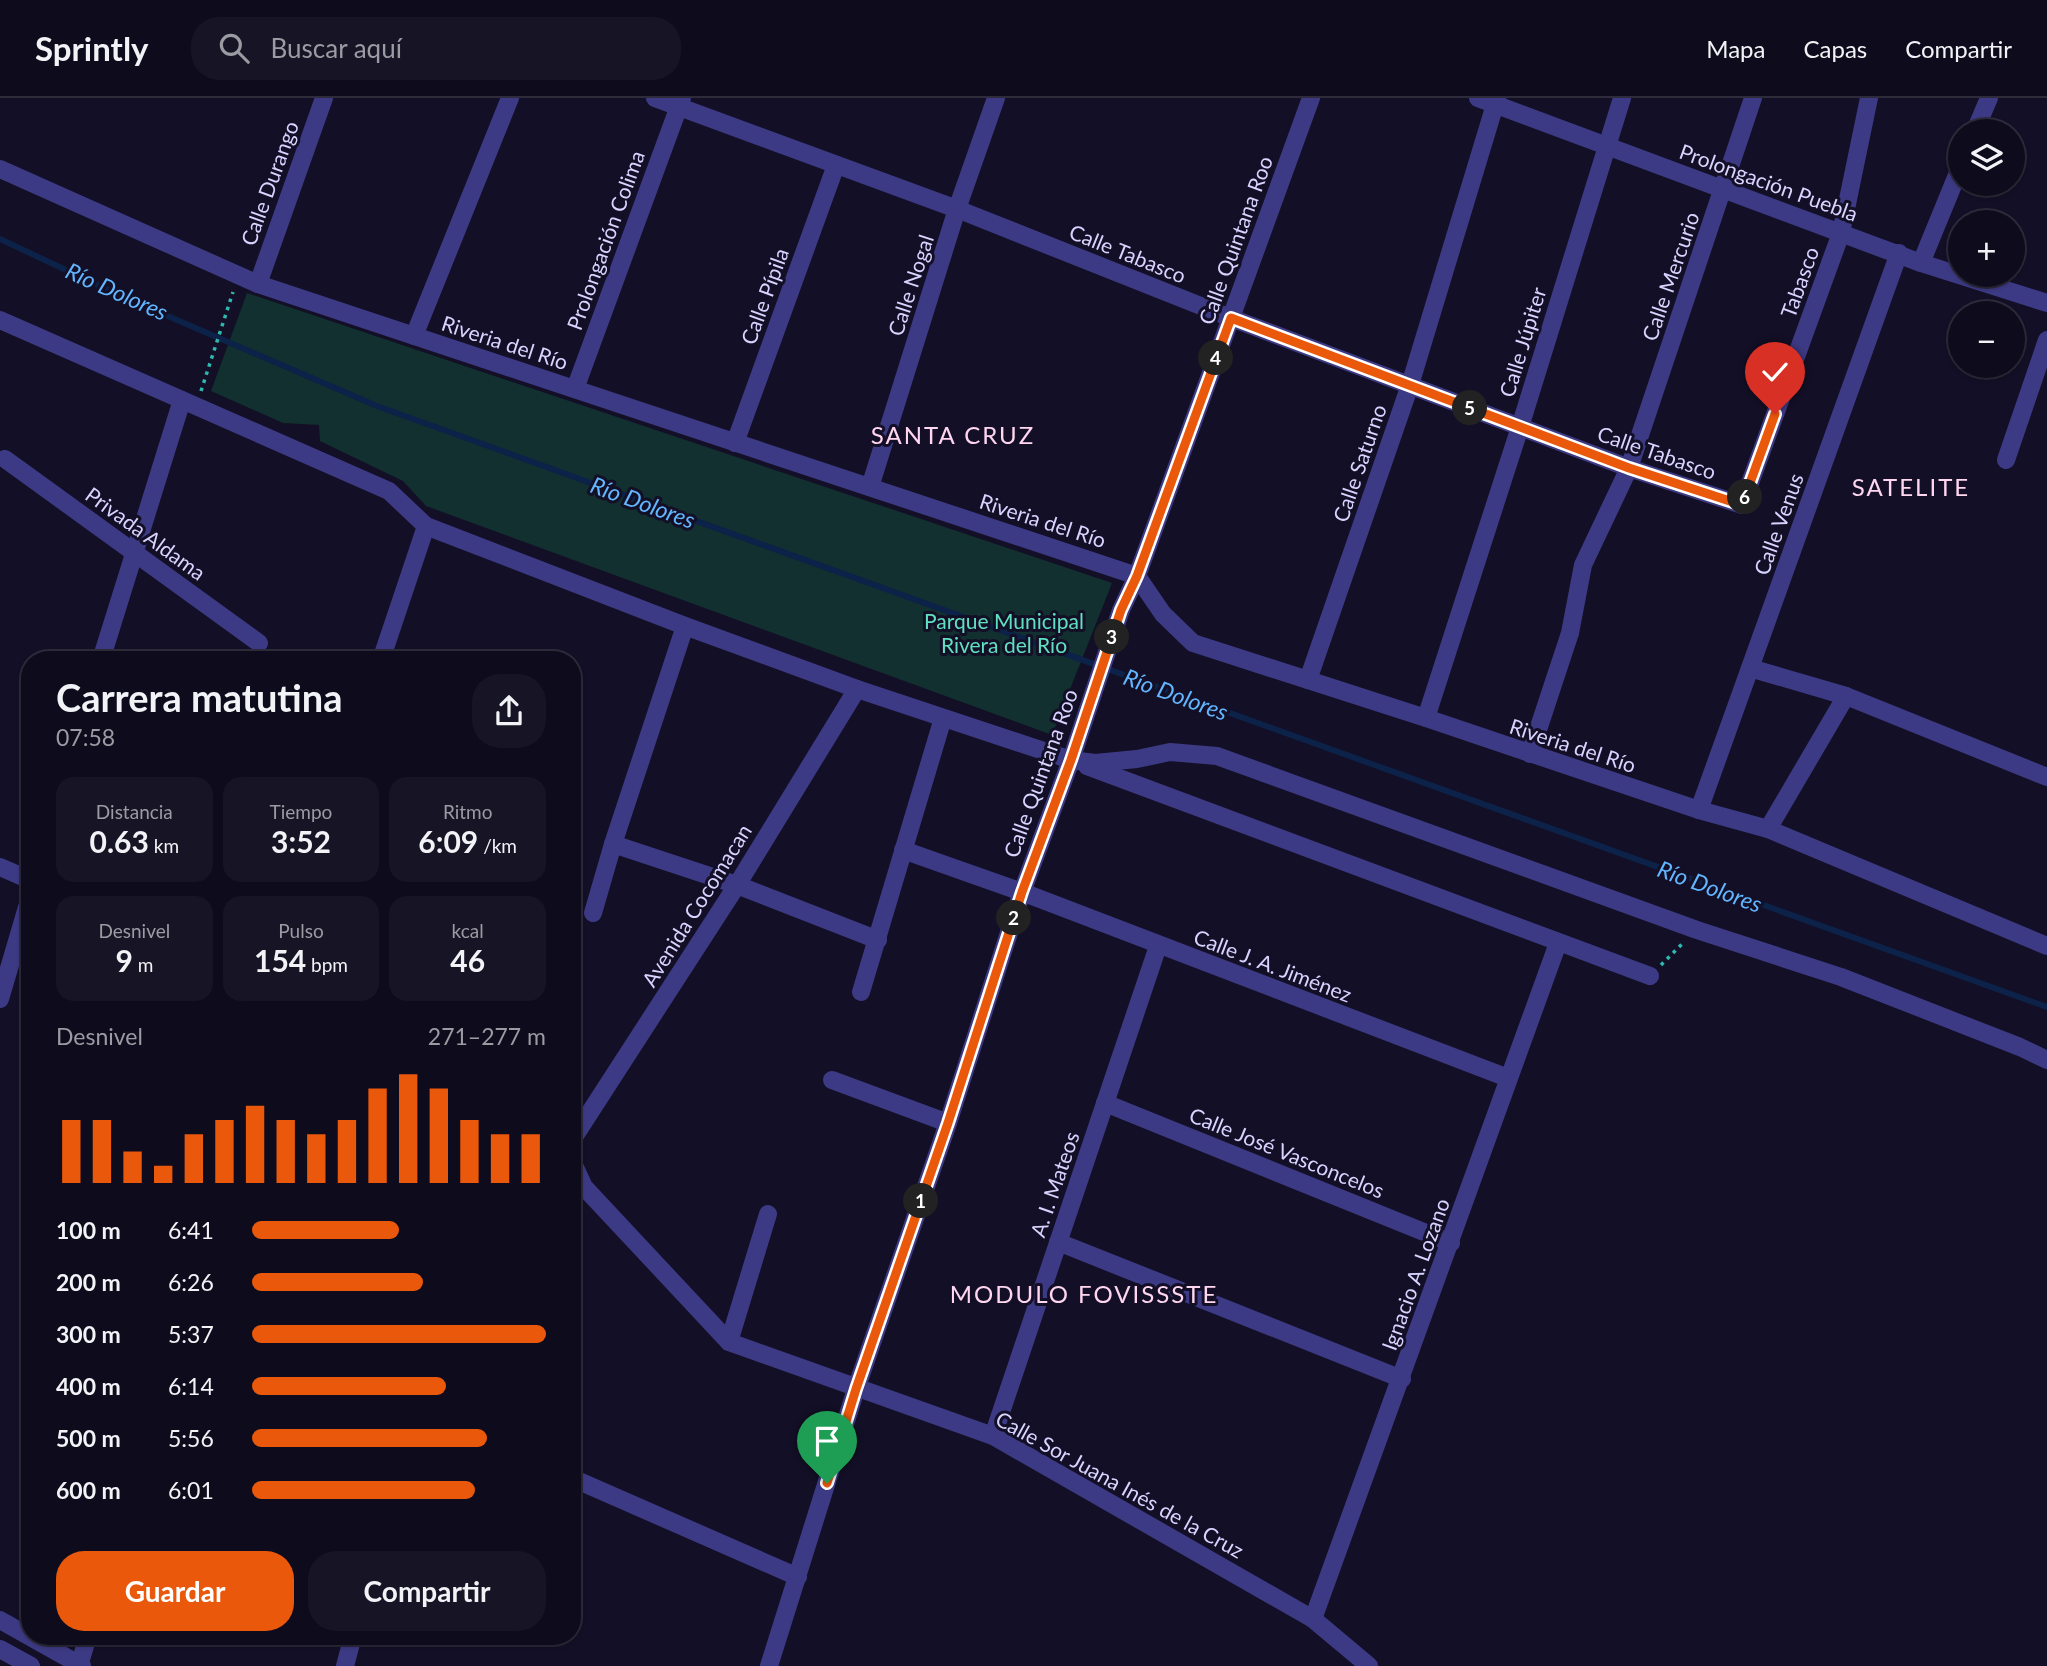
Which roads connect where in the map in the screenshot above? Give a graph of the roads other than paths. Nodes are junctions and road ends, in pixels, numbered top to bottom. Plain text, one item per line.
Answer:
1 (324, 98) edge
2 (510, 98) edge
3 (655, 98) edge
4 (996, 98) edge
5 (1311, 98) edge
6 (1622, 98) edge
7 (1753, 98) edge
8 (1869, 98) edge
9 (1989, 98) edge
10 (1490, 100) edge
11 (680, 103) edge
12 (1980, 119) edge
13 (1605, 147) junction
14 (836, 165) junction
15 (0, 169) edge
16 (1723, 189) junction
17 (1949, 196) edge
18 (957, 209) junction
19 (1842, 233) junction
20 (1899, 253) junction
21 (1921, 263) junction
22 (258, 284) junction
23 (2047, 303) edge
24 (1231, 318) junction
25 (0, 320) edge
26 (414, 336) junction
27 (2047, 340) edge
28 (1410, 385) junction
29 (575, 389) junction
30 (181, 400) junction
31 (1520, 427) junction
32 (735, 443) junction
33 (5, 459) dead end
34 (2006, 460) dead end
35 (1629, 468) junction
36 (870, 486) junction
37 (1742, 505) joint
38 (426, 526) junction
39 (134, 552) junction
40 (1137, 576) junction
41 (685, 626) junction
42 (259, 643) dead end
43 (104, 651) edge
44 (384, 651) edge
45 (1750, 668) junction
46 (1308, 680) junction
47 (857, 689) junction
48 (1846, 696) junction
49 (943, 718) junction
50 (1426, 718) junction
51 (1530, 754) junction
52 (1071, 760) junction
53 (2045, 771) edge
54 (1699, 810) junction
55 (1768, 829) junction
56 (613, 845) junction
57 (903, 850) junction
58 (0, 867) edge
59 (21, 876) edge
60 (737, 885) junction
61 (1022, 892) junction
62 (593, 913) dead end
63 (21, 928) edge
64 (878, 940) junction
65 (1558, 943) junction
66 (1158, 946) junction
67 (2047, 946) edge
68 (1650, 976) road end
69 (861, 992) dead end
70 (0, 999) edge
71 (2047, 1060) edge
72 (1508, 1078) junction
73 (832, 1080) dead end
74 (1105, 1103) junction
75 (948, 1123) junction
76 (581, 1126) edge
77 (581, 1182) edge
78 (768, 1214) dead end
79 (1058, 1242) junction
80 (1451, 1243) junction
81 (729, 1342) junction
82 (1402, 1379) junction
83 (856, 1389) junction
84 (993, 1436) junction
85 (581, 1482) edge
86 (798, 1577) junction
87 (1313, 1619) junction
88 (0, 1620) edge
89 (21, 1632) edge
90 (44, 1645) edge
91 (86, 1645) edge
92 (351, 1645) edge
93 (0, 1649) edge
94 (31, 1666) edge
95 (81, 1666) edge
96 (345, 1666) edge
97 (769, 1666) edge
98 (1369, 1666) edge

1 - 22 street, Calle Durango
2 - 26 street
3 - 11 street, Calle Tabasco
4 - 18 street, Calle Nogal
5 - 24 street, Calle Quintana Roo
6 - 13 street, Calle Júpiter
7 - 16 street, Calle Mercurio
8 - 19 street, Tabasco
9 - 12 street
10 - 13 street, Prolongación Puebla
10 - 28 street, Calle Saturno
11 - 14 street, Calle Tabasco
11 - 29 street, Prolongación Colima
13 - 16 street, Prolongación Puebla
13 - 31 street, Calle Júpiter
14 - 18 street, Calle Tabasco
14 - 32 street, Calle Pípila
15 - 22 street, Riveria del Río
16 - 19 street, Prolongación Puebla
16 - 35 street, Calle Mercurio
17 - 21 street
18 - 24 street, Calle Tabasco
18 - 36 street, Calle Nogal
19 - 20 street, Prolongación Puebla
19 - 37 street, Tabasco
20 - 21 street, Prolongación Puebla
20 - 45 street, Calle Venus
21 - 23 street, Prolongación Puebla
22 - 26 street, Riveria del Río
24 - 28 street, Calle Tabasco
24 - 40 street, Calle Quintana Roo
25 - 30 street
26 - 29 street, Riveria del Río
27 - 34 street
28 - 31 street, Calle Tabasco
28 - 46 street, Calle Saturno
29 - 32 street, Riveria del Río
30 - 38 street
30 - 39 street
31 - 35 street, Calle Tabasco
31 - 50 street, Calle Júpiter
32 - 36 street, Riveria del Río
33 - 39 street, Privada Aldama
35 - 37 street, Calle Tabasco
35 - 51 street, Calle Mercurio
36 - 40 street, Riveria del Río
38 - 41 street
38 - 44 street
39 - 42 street, Privada Aldama
39 - 43 street
40 - 46 street, Riveria del Río
40 - 52 street, Calle Quintana Roo
41 - 47 street
41 - 56 street
45 - 48 street
45 - 54 street, Calle Venus
46 - 50 street, Riveria del Río
47 - 49 street
47 - 60 street, Avenida Cocomacan
48 - 53 street
48 - 55 street
49 - 52 street
49 - 57 street
50 - 51 street, Riveria del Río
51 - 54 street, Riveria del Río
52 - 61 street, Calle Quintana Roo
52 - 65 street
52 - 71 street
54 - 55 street, Riveria del Río
55 - 67 street, Riveria del Río
56 - 60 street
56 - 62 street
57 - 61 street, Calle J. A. Jiménez
57 - 64 street
58 - 59 street
60 - 64 street
60 - 76 street, Avenida Cocomacan
61 - 66 street, Calle J. A. Jiménez
61 - 75 street, Calle Quintana Roo
63 - 70 street
64 - 69 street
65 - 68 street
65 - 72 street, Ignacio A. Lozano
66 - 72 street, Calle J. A. Jiménez
66 - 74 street, A. I. Mateos
72 - 80 street, Ignacio A. Lozano
73 - 75 street
74 - 79 street, A. I. Mateos
74 - 80 street, Calle José Vasconcelos
75 - 83 street, Calle Quintana Roo
77 - 81 street, Calle Sor Juana Inés de la Cruz
78 - 81 street
79 - 82 street
79 - 84 street, A. I. Mateos
80 - 82 street, Ignacio A. Lozano
81 - 83 street, Calle Sor Juana Inés de la Cruz
82 - 87 street, Ignacio A. Lozano
83 - 84 street, Calle Sor Juana Inés de la Cruz
83 - 86 street, Calle Quintana Roo
84 - 87 street, Calle Sor Juana Inés de la Cruz
85 - 86 street
86 - 97 street, Calle Quintana Roo
87 - 98 street, Calle Sor Juana Inés de la Cruz
88 - 89 street
90 - 95 street
91 - 95 street
92 - 96 street
93 - 94 street

